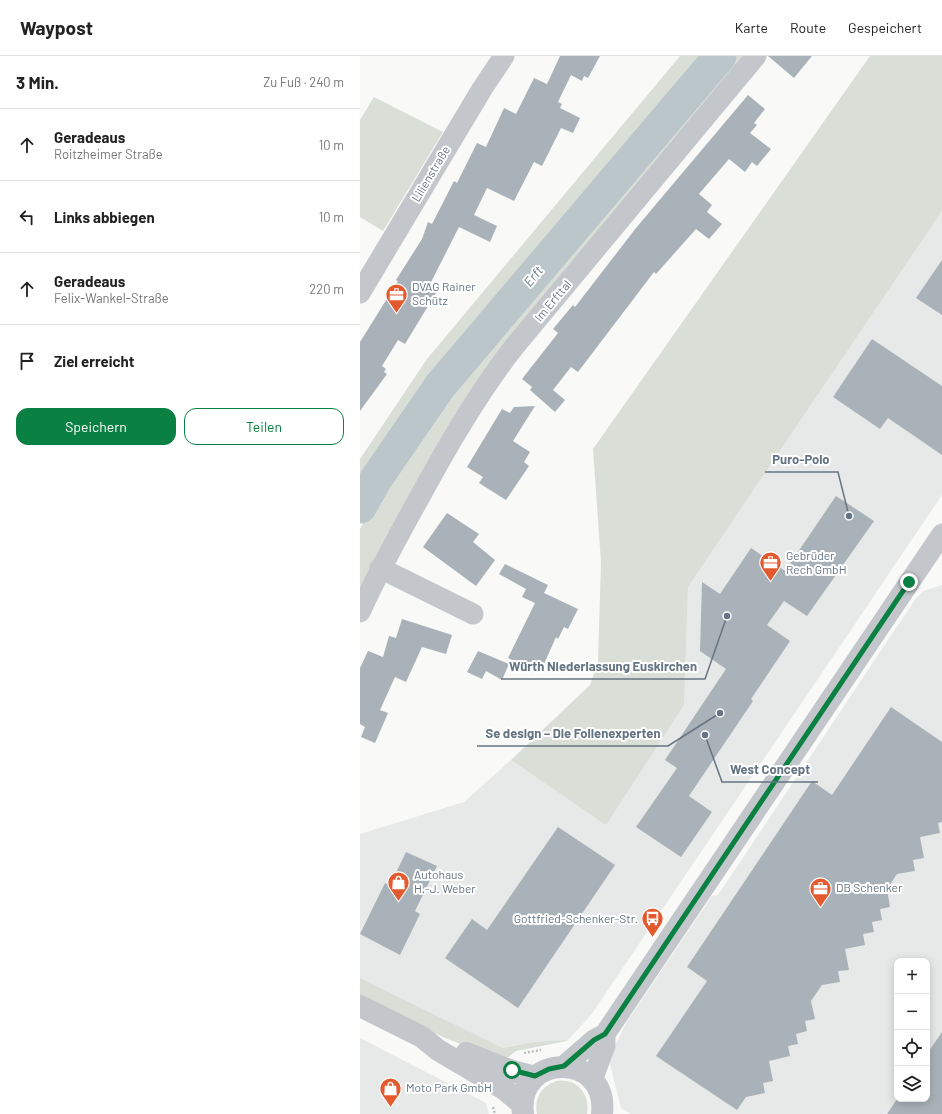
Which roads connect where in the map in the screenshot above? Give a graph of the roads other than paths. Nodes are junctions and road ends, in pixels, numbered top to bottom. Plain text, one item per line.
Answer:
1 (504, 56) edge
2 (756, 56) edge
3 (360, 293) edge
4 (942, 534) edge
5 (936, 556) edge
6 (380, 568) junction
7 (360, 612) edge
8 (473, 614) dead end
9 (360, 1006) edge
10 (605, 1034) junction
11 (422, 1037) junction
12 (564, 1066) junction
13 (535, 1076) junction
14 (592, 1080) junction
15 (522, 1109) edge
16 (604, 1112) edge

1 - 3 street, Lilienstraße
2 - 6 street, Im Erfttal
4 - 5 street
5 - 10 street
6 - 7 street, Im Erfttal
6 - 8 street
9 - 11 street
10 - 12 street
10 - 14 street
11 - 13 street
11 - 15 street
12 - 13 street
12 - 14 street
13 - 15 street
14 - 16 street

